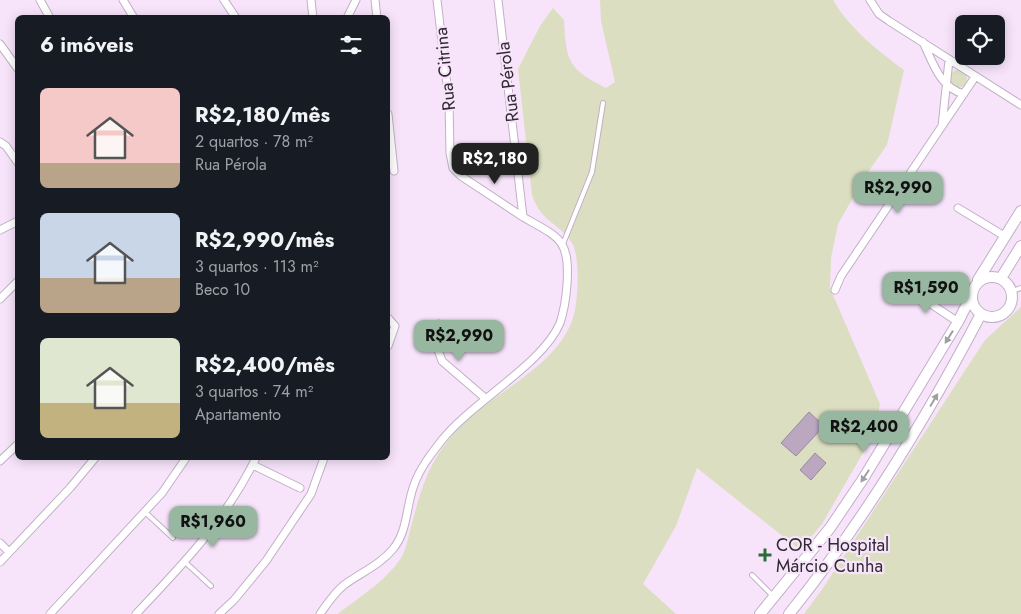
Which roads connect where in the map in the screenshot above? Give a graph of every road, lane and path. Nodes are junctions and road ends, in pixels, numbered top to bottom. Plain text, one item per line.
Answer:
1 (40, 0) edge
2 (224, 0) edge
3 (312, 0) edge
4 (356, 0) edge
5 (375, 0) edge
6 (437, 0) edge
7 (498, 0) edge
8 (870, 0) edge
9 (125, 1) edge
10 (48, 15) edge
11 (132, 15) edge
12 (234, 15) edge
13 (313, 15) edge
14 (348, 15) edge
15 (377, 15) edge
16 (923, 42) junction
17 (0, 44) edge
18 (949, 60) junction
19 (15, 65) edge
20 (975, 77) junction
21 (946, 85) junction
22 (964, 94) junction
23 (603, 103) dead end
24 (1021, 105) edge
25 (942, 128) junction
26 (390, 133) edge
27 (0, 142) edge
28 (15, 159) edge
29 (394, 171) dead end
30 (958, 208) dead end
31 (1021, 211) edge
32 (523, 217) junction
33 (15, 222) edge
34 (0, 230) edge
35 (1006, 237) junction
36 (563, 244) junction
37 (1021, 246) edge
38 (1001, 278) junction
39 (15, 284) edge
40 (976, 284) junction
41 (907, 288) dead end
42 (835, 290) dead end
43 (1016, 290) edge
44 (972, 294) junction
45 (0, 299) edge
46 (981, 314) junction
47 (390, 320) edge
48 (958, 322) junction
49 (439, 324) dead end
50 (390, 340) edge
51 (485, 398) junction
52 (15, 447) edge
53 (93, 460) edge
54 (185, 460) edge
55 (255, 460) edge
56 (323, 460) edge
57 (0, 461) edge
58 (253, 465) junction
59 (300, 488) dead end
60 (145, 512) junction
61 (173, 538) dead end
62 (0, 543) edge
63 (9, 552) junction
64 (0, 562) edge
65 (185, 562) junction
66 (752, 575) dead end
67 (211, 586) dead end
68 (774, 597) junction
69 (50, 614) edge
70 (136, 614) edge
71 (219, 614) edge
72 (320, 614) edge
73 (760, 614) edge
74 (790, 614) edge

1 - 10 street
2 - 12 street
3 - 13 street
4 - 14 street
5 - 15 street
6 - 32 street, Rua Citrina
7 - 32 street, Rua Pérola
8 - 16 street
9 - 11 street
16 - 18 street
16 - 21 street
17 - 19 street
18 - 20 street
18 - 21 street
20 - 22 street
20 - 24 street
21 - 22 street
21 - 25 street
22 - 25 street
23 - 36 lane
25 - 42 street
26 - 29 street
27 - 28 street
30 - 35 street
31 - 35 main road
32 - 36 street
33 - 34 street
35 - 40 main road
36 - 51 street
37 - 38 main road
38 - 40 main road
38 - 43 main road
39 - 45 street
40 - 44 main road
41 - 48 street
43 - 46 main road
44 - 46 main road
44 - 48 main road
74 -> 46 main road
47 - 50 street
48 -> 68 main road
49 - 51 street
51 - 72 street
52 - 57 street
53 - 63 street
54 - 60 street
55 - 58 street
56 - 71 street
58 - 59 street
58 - 65 street
60 - 61 lane
60 - 69 street
62 - 63 street
63 - 64 street
65 - 67 lane
65 - 70 street
66 - 68 lane
68 - 73 main road

